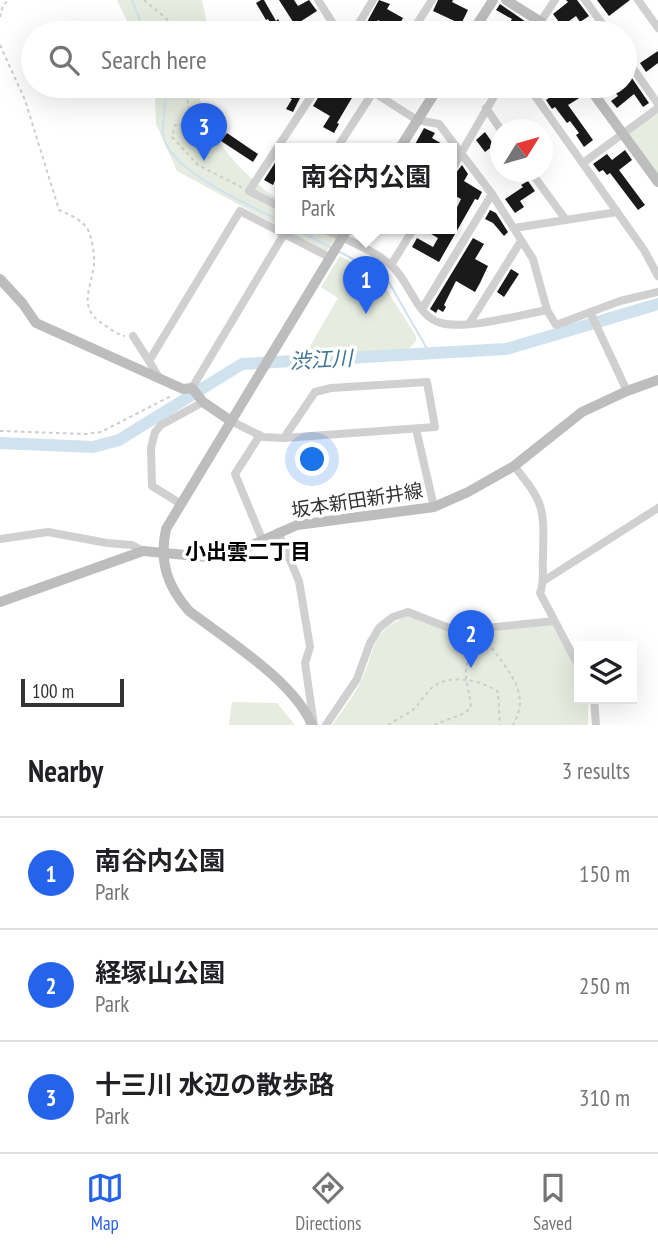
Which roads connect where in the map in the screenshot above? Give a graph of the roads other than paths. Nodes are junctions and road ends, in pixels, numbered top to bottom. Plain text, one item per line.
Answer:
1 (318, 0) edge
2 (373, 0) edge
3 (432, 0) edge
4 (494, 0) edge
5 (506, 0) edge
6 (555, 0) edge
7 (585, 0) edge
8 (638, 0) edge
9 (331, 21) edge
10 (360, 21) edge
11 (419, 21) edge
12 (480, 21) edge
13 (539, 21) edge
14 (542, 21) edge
15 (600, 21) edge
16 (658, 28) edge
17 (637, 75) edge
18 (310, 98) edge
19 (367, 98) edge
20 (387, 98) edge
21 (431, 98) edge
22 (492, 98) edge
23 (537, 98) edge
24 (596, 98) edge
25 (658, 106) edge
26 (486, 108) junction
27 (494, 119) edge
28 (417, 120) junction
29 (622, 134) junction
30 (281, 143) edge
31 (340, 143) edge
32 (403, 143) edge
33 (454, 143) edge
34 (457, 147) edge
35 (275, 151) edge
36 (462, 153) junction
37 (457, 161) edge
38 (583, 163) junction
39 (538, 182) edge
40 (658, 182) edge
41 (492, 194) junction
42 (275, 204) edge
43 (617, 212) junction
44 (566, 220) junction
45 (275, 229) edge
46 (514, 229) junction
47 (284, 234) joint
48 (410, 234) edge
49 (343, 236) edge
50 (520, 241) junction
51 (331, 257) junction
52 (391, 265) junction
53 (658, 276) edge
54 (0, 279) edge
55 (658, 292) edge
56 (422, 309) junction
57 (547, 310) junction
58 (591, 314) junction
59 (469, 324) junction
60 (133, 336) road end
61 (149, 361) junction
62 (158, 376) junction
63 (658, 380) edge
64 (627, 391) junction
65 (194, 394) junction
66 (231, 421) junction
67 (416, 429) junction
68 (260, 435) junction
69 (284, 438) junction
70 (514, 466) junction
71 (181, 504) junction
72 (434, 506) junction
73 (658, 508) edge
74 (278, 532) junction
75 (0, 539) edge
76 (262, 539) junction
77 (143, 551) junction
78 (163, 553) junction
79 (544, 580) junction
80 (0, 602) edge
81 (554, 621) junction
82 (574, 658) edge
83 (594, 704) edge
84 (313, 725) edge
85 (326, 725) edge
86 (596, 725) edge

1 - 9 street
2 - 10 street
3 - 11 street
4 - 12 street
5 - 13 street
6 - 14 street
7 - 15 street
8 - 16 street
17 - 25 street
18 - 30 street
19 - 31 street
20 - 28 street
21 - 28 street
22 - 26 street
23 - 38 street
24 - 29 street
25 - 29 street
26 - 27 street
26 - 36 street
28 - 32 street
28 - 33 street
29 - 38 street
29 - 40 street
34 - 36 street
35 - 42 street
36 - 37 street
36 - 41 street
38 - 43 street
39 - 44 street
41 - 46 street
41 - 56 street
43 - 44 street
43 - 53 street
44 - 46 street
45 - 61 street
46 - 50 street
47 - 51 street
47 - 65 street
48 - 52 street
49 - 51 street
49 - 52 street
50 - 57 street
50 - 59 street
51 - 66 street
52 - 56 street
54 - 62 street
55 - 58 street
56 - 59 street
57 - 58 street
57 - 59 street
58 - 64 street
60 - 61 street
61 - 62 street
62 - 65 street
63 - 64 street, 坂本新田新井線
64 - 70 street, 坂本新田新井線
65 - 66 street
65 - 71 street
66 - 68 street
66 - 71 street
67 - 69 street
67 - 69 street
67 - 72 street
68 - 69 street
68 - 76 street
70 - 72 street, 坂本新田新井線
70 - 79 street
71 - 78 street
72 - 74 street, 坂本新田新井線
73 - 79 street
74 - 76 street, 坂本新田新井線
74 - 84 street
75 - 77 street
76 - 78 street, 坂本新田新井線
77 - 78 street, 坂本新田新井線
77 - 80 street, 坂本新田新井線
78 - 84 street
79 - 81 street
81 - 82 street
81 - 85 street
83 - 86 street

